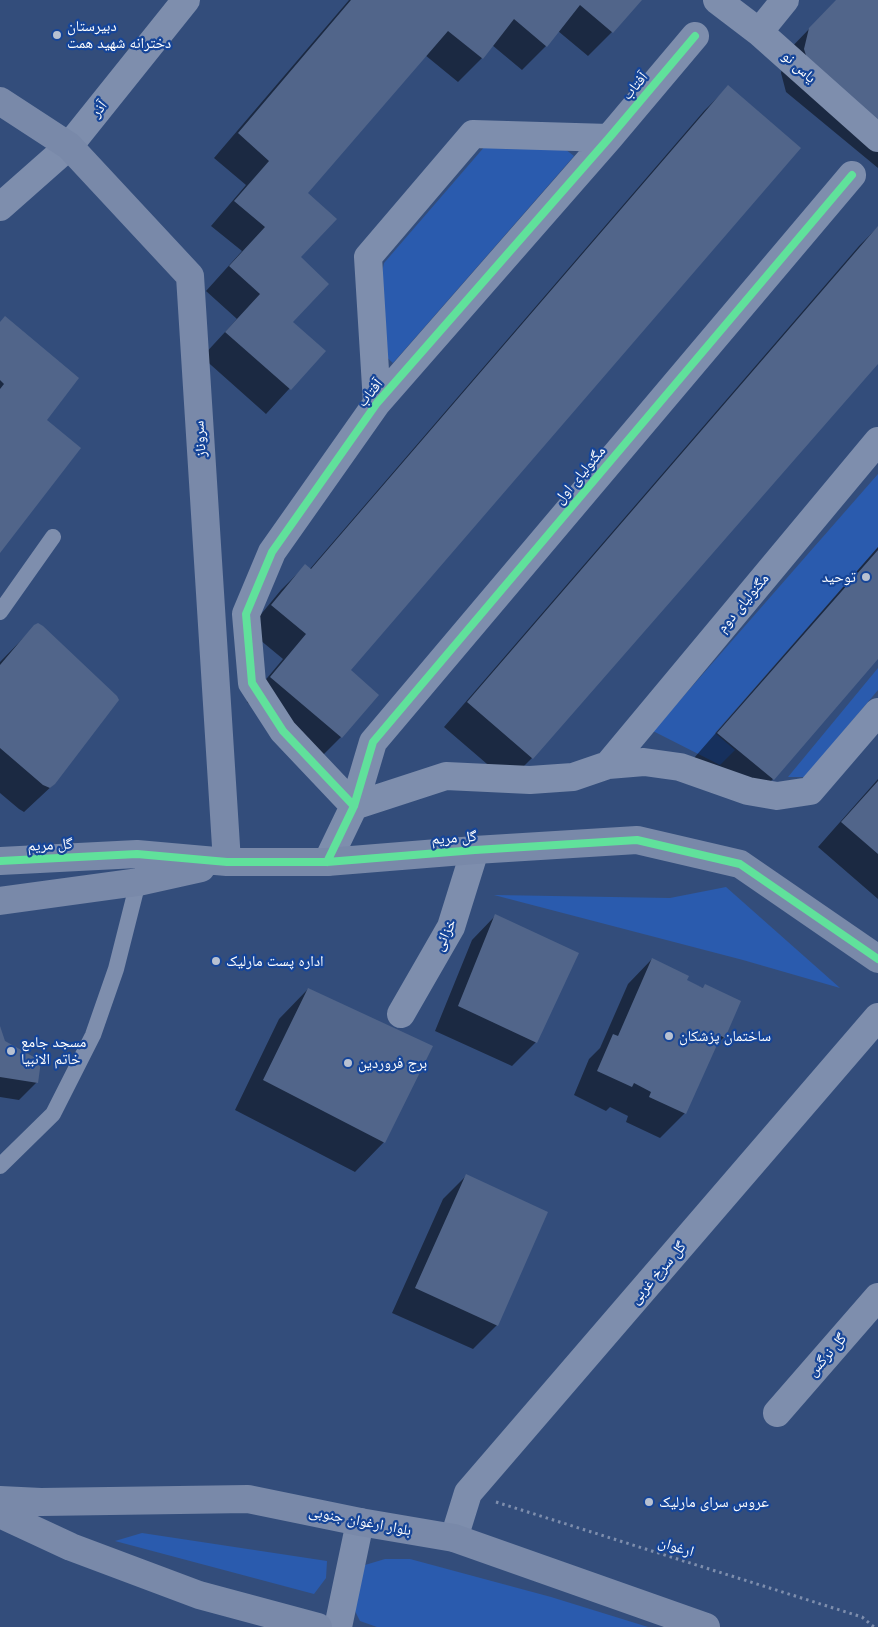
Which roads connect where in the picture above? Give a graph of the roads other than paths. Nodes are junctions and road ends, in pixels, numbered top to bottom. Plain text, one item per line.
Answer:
1 (186, 0) edge
2 (717, 0) edge
3 (786, 0) edge
4 (759, 32) junction
5 (695, 36) dead end
6 (0, 101) edge
7 (609, 138) junction
8 (878, 138) edge
9 (69, 146) junction
10 (852, 175) dead end
11 (0, 207) edge
12 (377, 403) junction
13 (878, 441) edge
14 (54, 537) dead end
15 (0, 612) edge
16 (878, 712) edge
17 (608, 765) junction
18 (354, 806) junction
19 (475, 850) junction
20 (0, 861) edge
21 (227, 862) junction
22 (327, 862) junction
23 (138, 882) junction
24 (0, 901) edge
25 (878, 959) edge
26 (401, 1014) dead end
27 (878, 1017) edge
28 (0, 1166) edge
29 (878, 1297) edge
30 (777, 1412) dead end
31 (0, 1500) edge
32 (0, 1514) edge
33 (360, 1522) junction
34 (454, 1538) junction
35 (318, 1627) edge
36 (338, 1627) edge
37 (706, 1627) edge

1 - 9 street, آذر
2 - 4 street, یاس نو
3 - 4 street
4 - 8 street, یاس نو
5 - 7 street, آفتاب
6 - 9 street, سروناز
7 - 12 street, آفتاب
7 - 12 street, آفتاب
9 - 11 street, آذر
9 - 21 street, سروناز
10 - 18 street, مگنولیای اول
12 - 18 street, آفتاب
13 - 17 street, مگنولیای دوم
14 - 15 lane
16 - 17 street
17 - 18 street
18 - 22 street, مگنولیای اول
19 - 22 street, گل مریم
19 - 25 street, گل مریم
19 - 26 street, خزائی
20 - 21 street, گل مریم
21 - 22 street, گل مریم
21 - 23 street, گل مریم
23 - 24 street, گل مریم
23 - 28 lane
27 - 34 street, گل سرخ غربی
29 - 30 street, گل نرگس
31 - 33 street, بلوار ارغوان جنوبی
32 - 35 street
33 - 34 street, بلوار ارغوان جنوبی
33 - 36 street
34 - 37 street, بلوار ارغوان جنوبی

